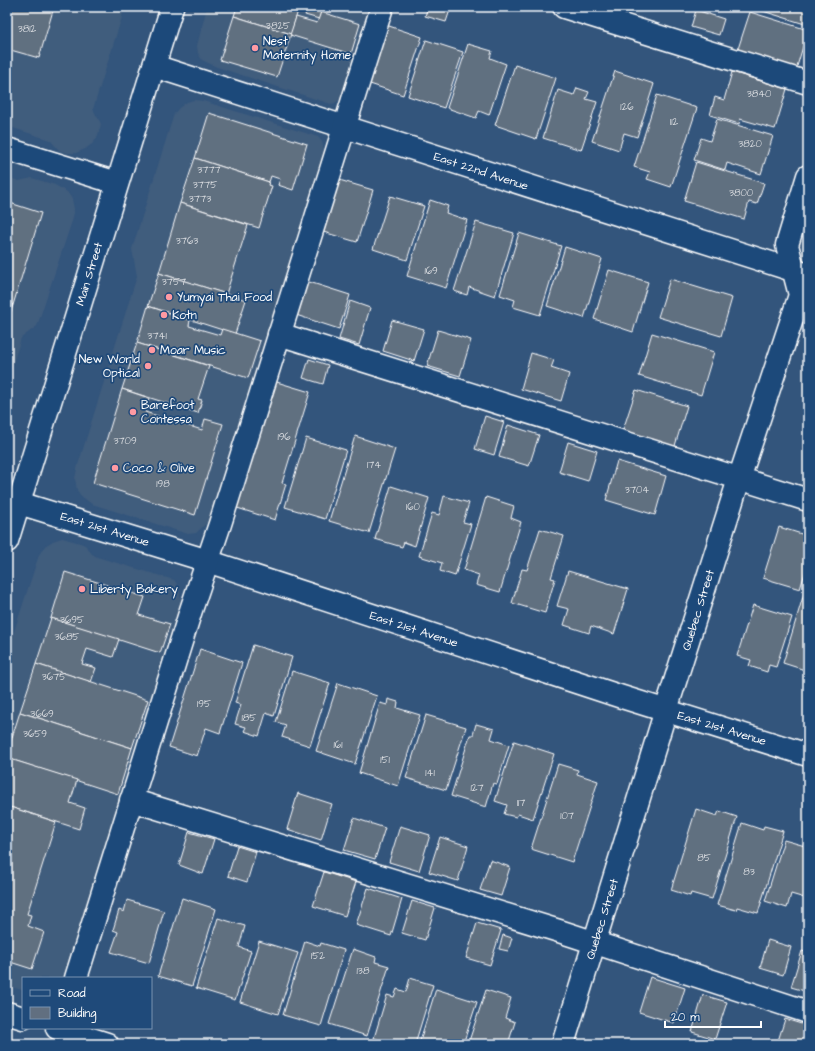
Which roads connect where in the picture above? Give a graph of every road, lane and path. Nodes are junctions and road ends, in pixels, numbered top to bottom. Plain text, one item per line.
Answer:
1 (172, 7) edge
2 (382, 7) edge
3 (564, 7) edge
4 (154, 66) junction
5 (808, 83) edge
6 (344, 127) junction
7 (7, 149) edge
8 (808, 176) edge
9 (117, 183) junction
10 (801, 273) edge
11 (279, 334) junction
12 (739, 479) junction
13 (808, 500) edge
14 (19, 503) junction
15 (7, 540) edge
16 (208, 561) junction
17 (666, 710) junction
18 (808, 755) edge
19 (131, 800) junction
20 (594, 942) junction
21 (76, 977) edge
22 (808, 1012) edge
23 (7, 1013) edge
24 (22, 1018) edge
25 (58, 1032) edge
26 (107, 1044) edge
27 (563, 1044) edge

1 - 4 street, Main Street
2 - 6 street
3 - 5 street
4 - 6 street, East 22nd Avenue
4 - 9 street, Main Street
6 - 10 street, East 22nd Avenue
6 - 11 street
7 - 9 street
8 - 10 street, Quebec Street
9 - 14 street, Main Street
10 - 12 street, Quebec Street
11 - 12 street
11 - 16 street
12 - 13 street
12 - 17 street, Quebec Street
14 - 15 street, Main Street
14 - 16 street, East 21st Avenue
16 - 17 street, East 21st Avenue
16 - 19 street
17 - 18 street, East 21st Avenue
17 - 20 street, Quebec Street
19 - 20 street
19 - 21 street
20 - 22 street
20 - 27 street, Quebec Street
23 - 24 street
25 - 26 street

